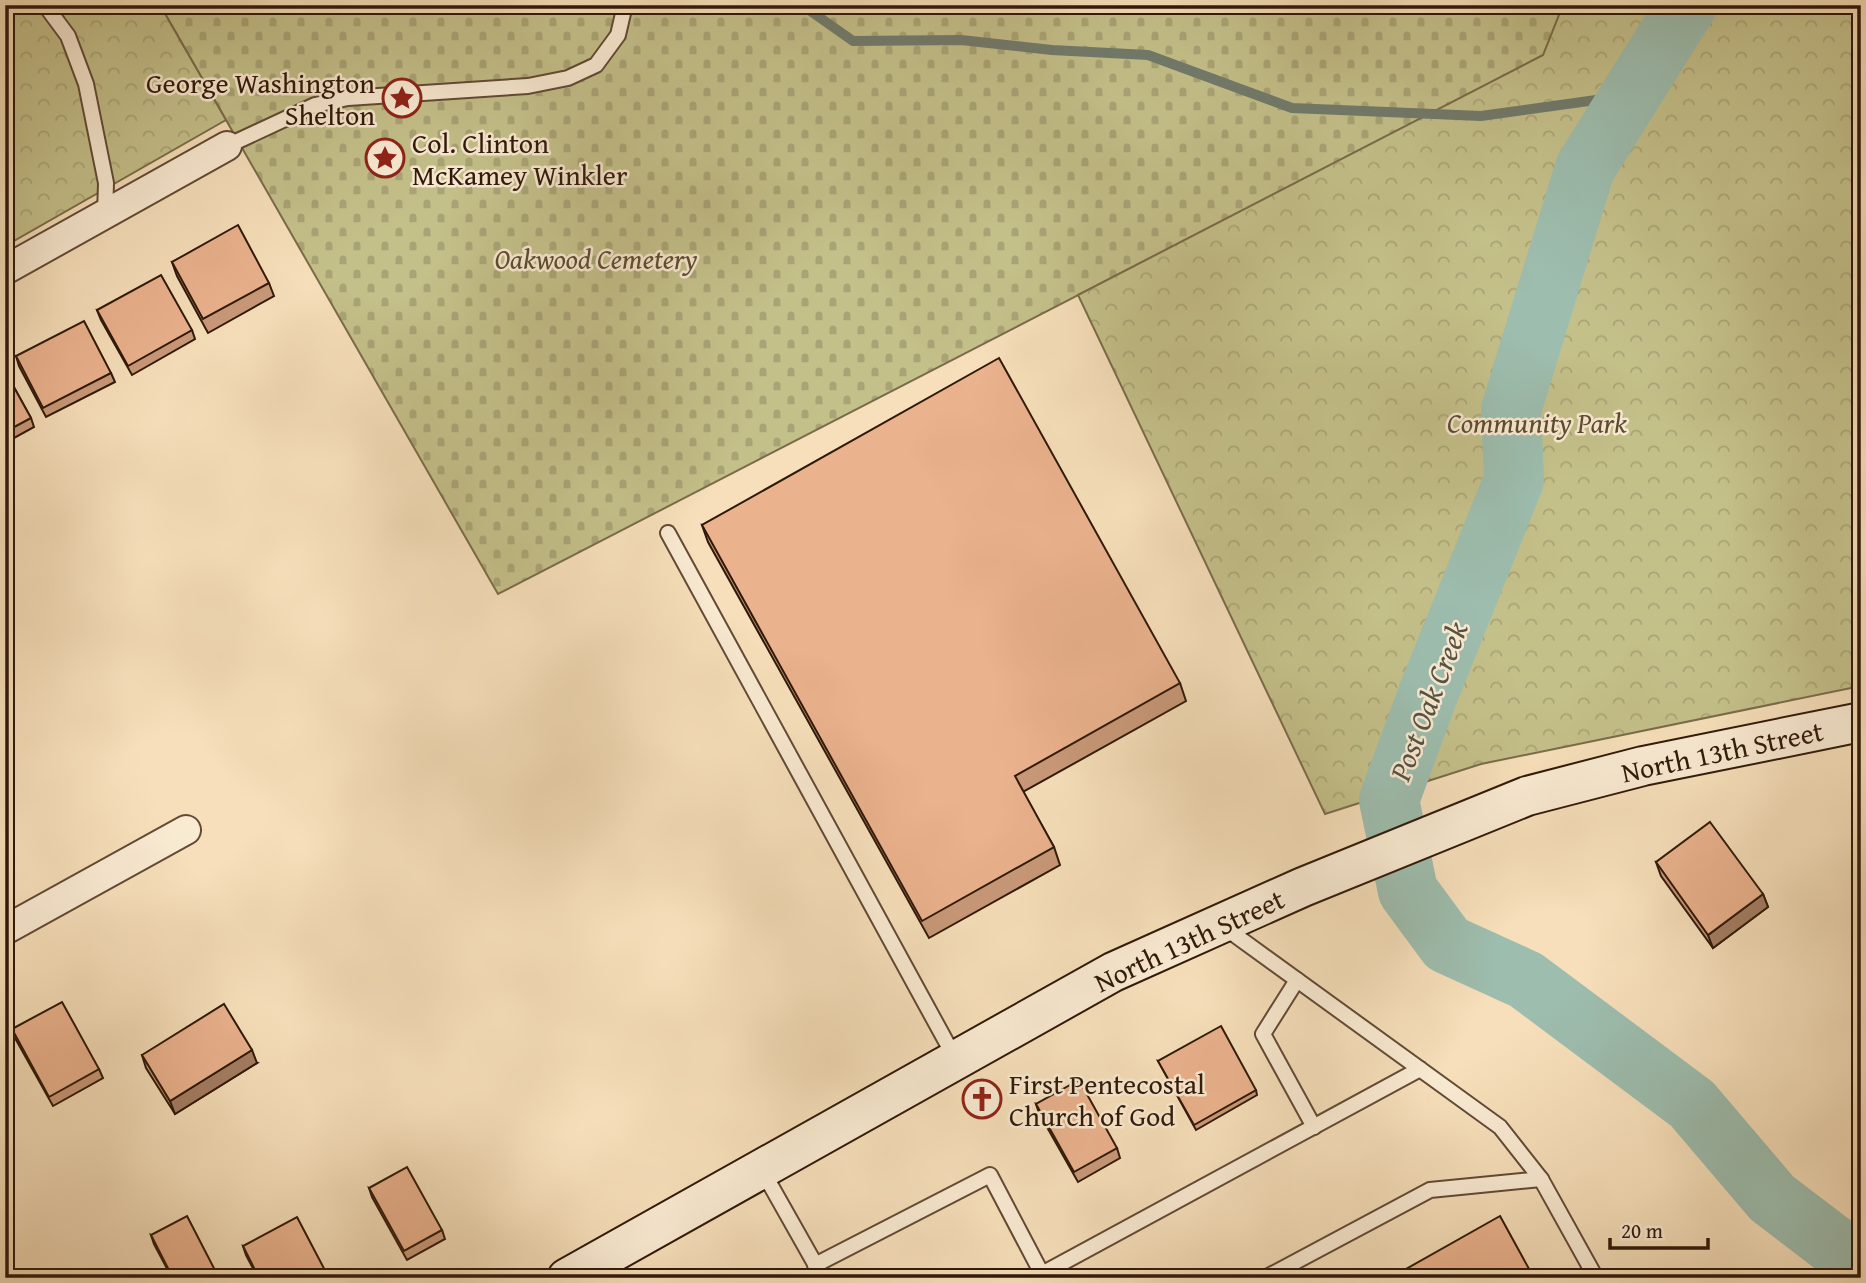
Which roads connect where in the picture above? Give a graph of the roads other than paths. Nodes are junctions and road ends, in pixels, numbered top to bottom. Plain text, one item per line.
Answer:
1 (45, 5) edge
2 (625, 5) edge
3 (227, 146) joint
4 (104, 215) junction
5 (5, 270) edge
6 (668, 533) dead end
7 (1861, 722) edge
8 (186, 830) dead end
9 (1220, 924) junction
10 (5, 930) edge
11 (1297, 980) junction
12 (956, 1059) junction
13 (1420, 1069) junction
14 (1314, 1127) junction
15 (762, 1169) junction
16 (1541, 1179) junction
17 (819, 1271) edge
18 (1043, 1276) edge
19 (567, 1278) edge
20 (1265, 1278) edge
21 (1596, 1278) edge

1 - 4 lane
2 - 3 lane
3 - 4 street
4 - 5 street
6 - 12 lane
7 - 9 street, North 13th Street
8 - 10 street
9 - 11 lane
9 - 12 street, North 13th Street
11 - 13 lane
11 - 14 lane
12 - 15 street, North 13th Street
13 - 14 lane
13 - 16 lane
14 - 18 lane
15 - 17 lane
15 - 19 street, North 13th Street
16 - 20 lane
16 - 21 lane
17 - 18 lane

